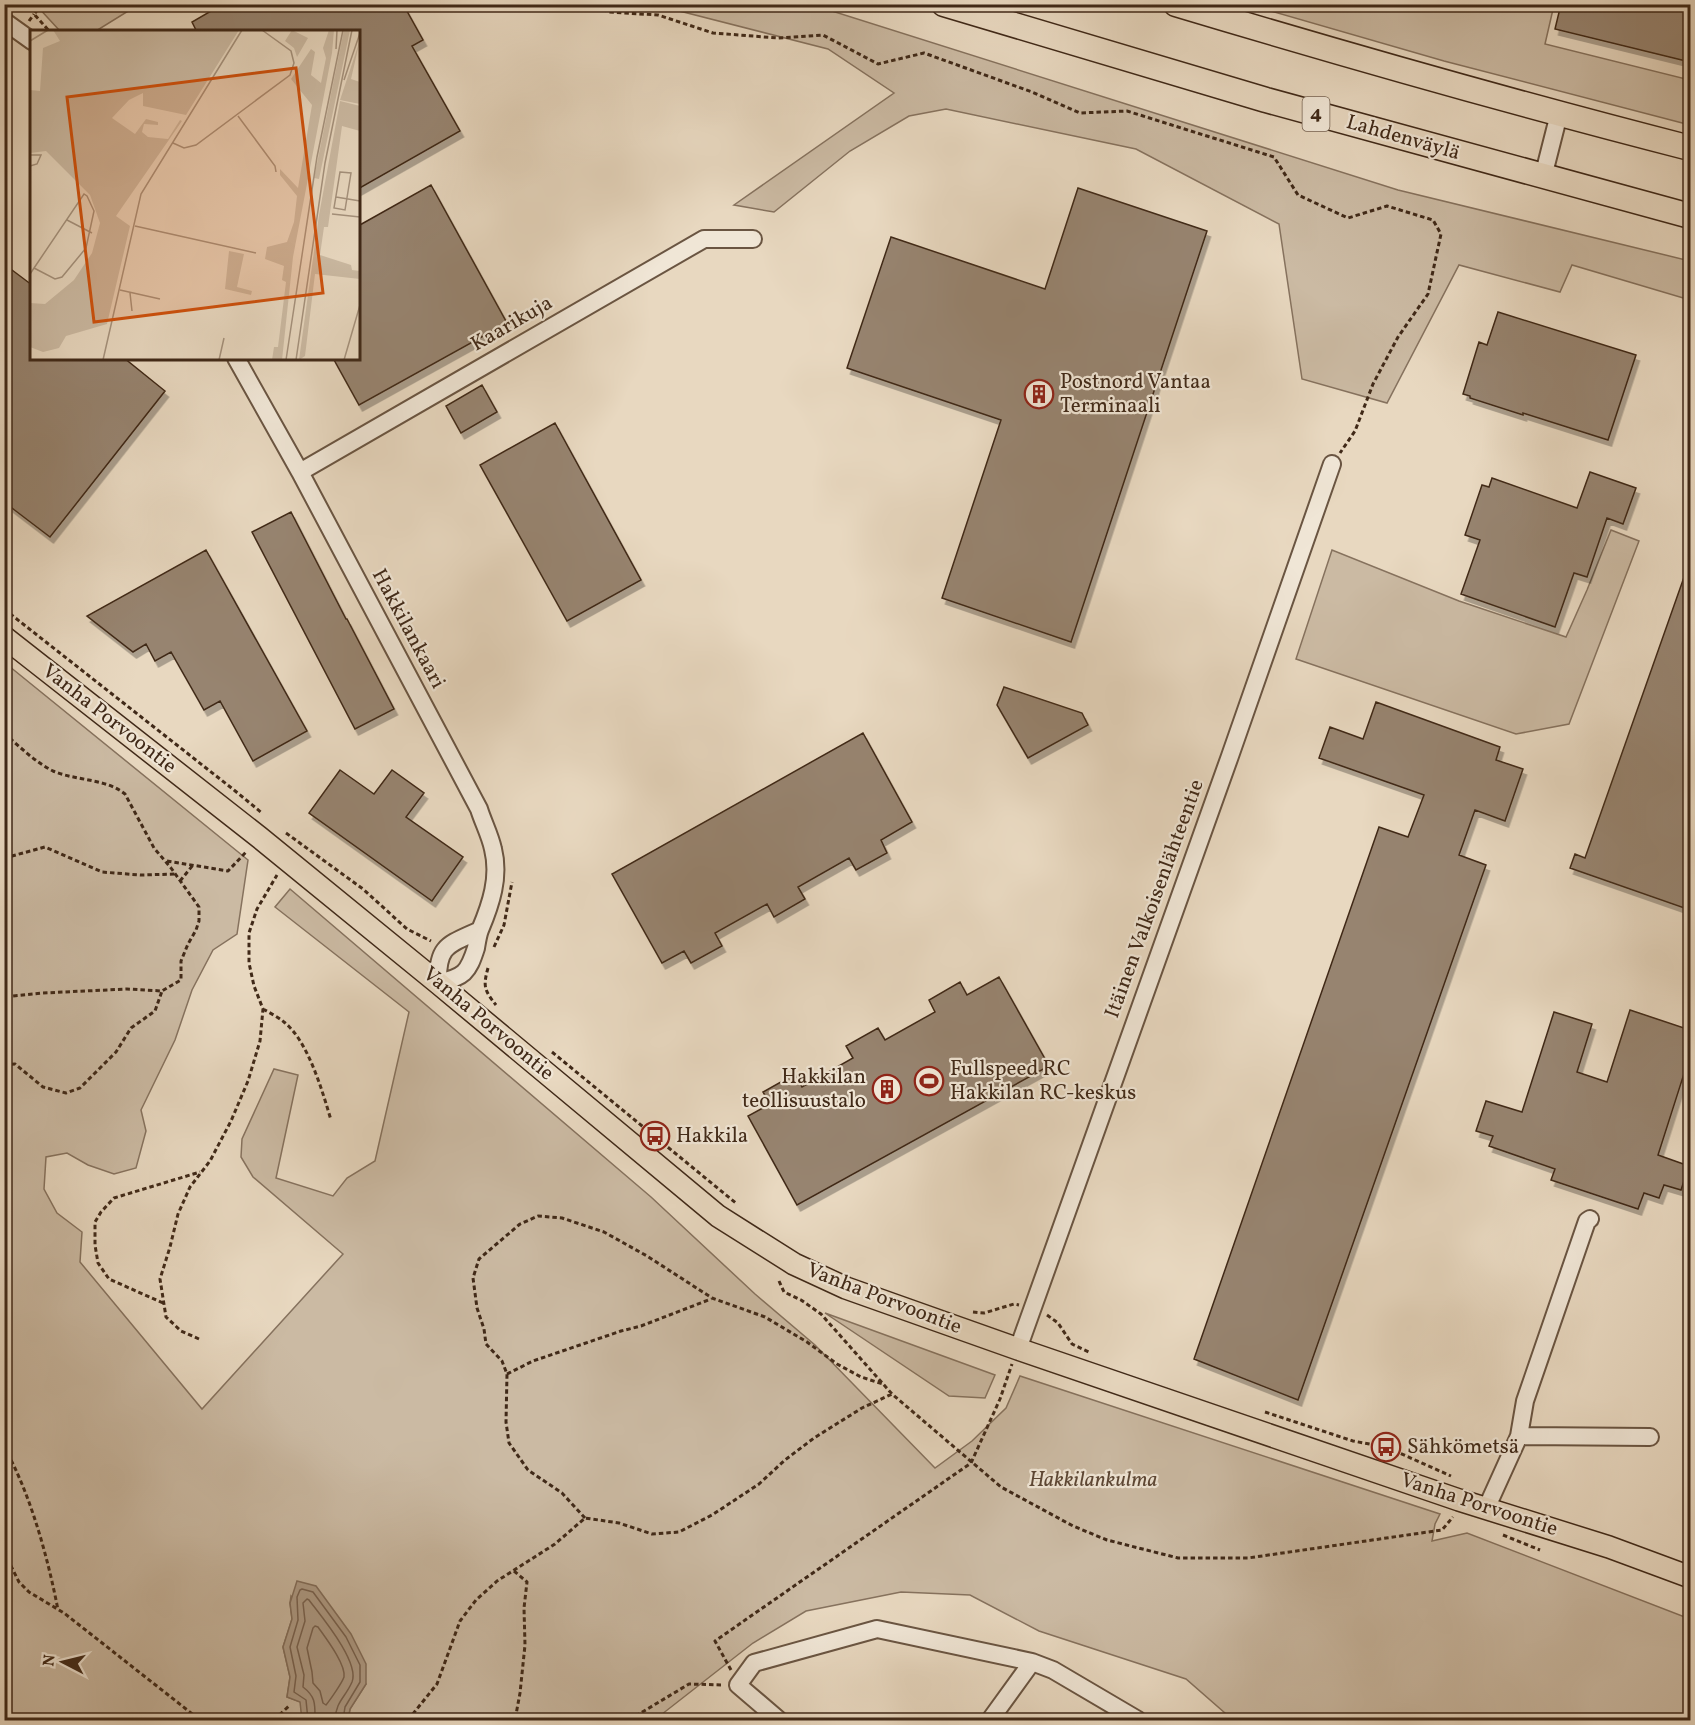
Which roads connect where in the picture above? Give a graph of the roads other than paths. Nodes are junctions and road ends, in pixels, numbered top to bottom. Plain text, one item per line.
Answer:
1 (944, 4) edge
2 (1176, 4) edge
3 (4, 21) edge
4 (30, 40) edge
5 (1559, 114) junction
6 (1690, 148) edge
7 (1544, 177) junction
8 (1690, 216) edge
9 (753, 239) dead end
10 (237, 360) edge
11 (1332, 464) road end
12 (300, 472) junction
13 (4, 636) edge
14 (480, 930) junction
15 (438, 983) junction
16 (1590, 1219) dead end
17 (1018, 1348) junction
18 (1519, 1436) junction
19 (1650, 1437) dead end
20 (1486, 1509) junction
21 (1690, 1577) edge
22 (1032, 1662) junction
23 (779, 1720) edge
24 (990, 1720) edge
25 (1138, 1720) edge

1 - 7 highway, Lahdenväylä / 4
2 - 5 highway
3 - 4 street
5 - 6 highway
5 - 7 street
7 - 8 highway, Lahdenväylä / 4
9 - 12 street, Kaarikuja
10 - 12 street, Hakkilankaari
11 - 17 street, Itäinen Valkoisenlähteentie
12 - 14 street, Hakkilankaari
13 - 15 main road, Vanha Porvoontie
14 - 15 street, Hakkilankaari
14 - 15 street
15 - 17 main road, Vanha Porvoontie
16 - 18 street
17 - 20 main road, Vanha Porvoontie
18 - 19 street
18 - 20 street
20 - 21 main road, Vanha Porvoontie
22 - 23 street
22 - 24 street
22 - 25 street

